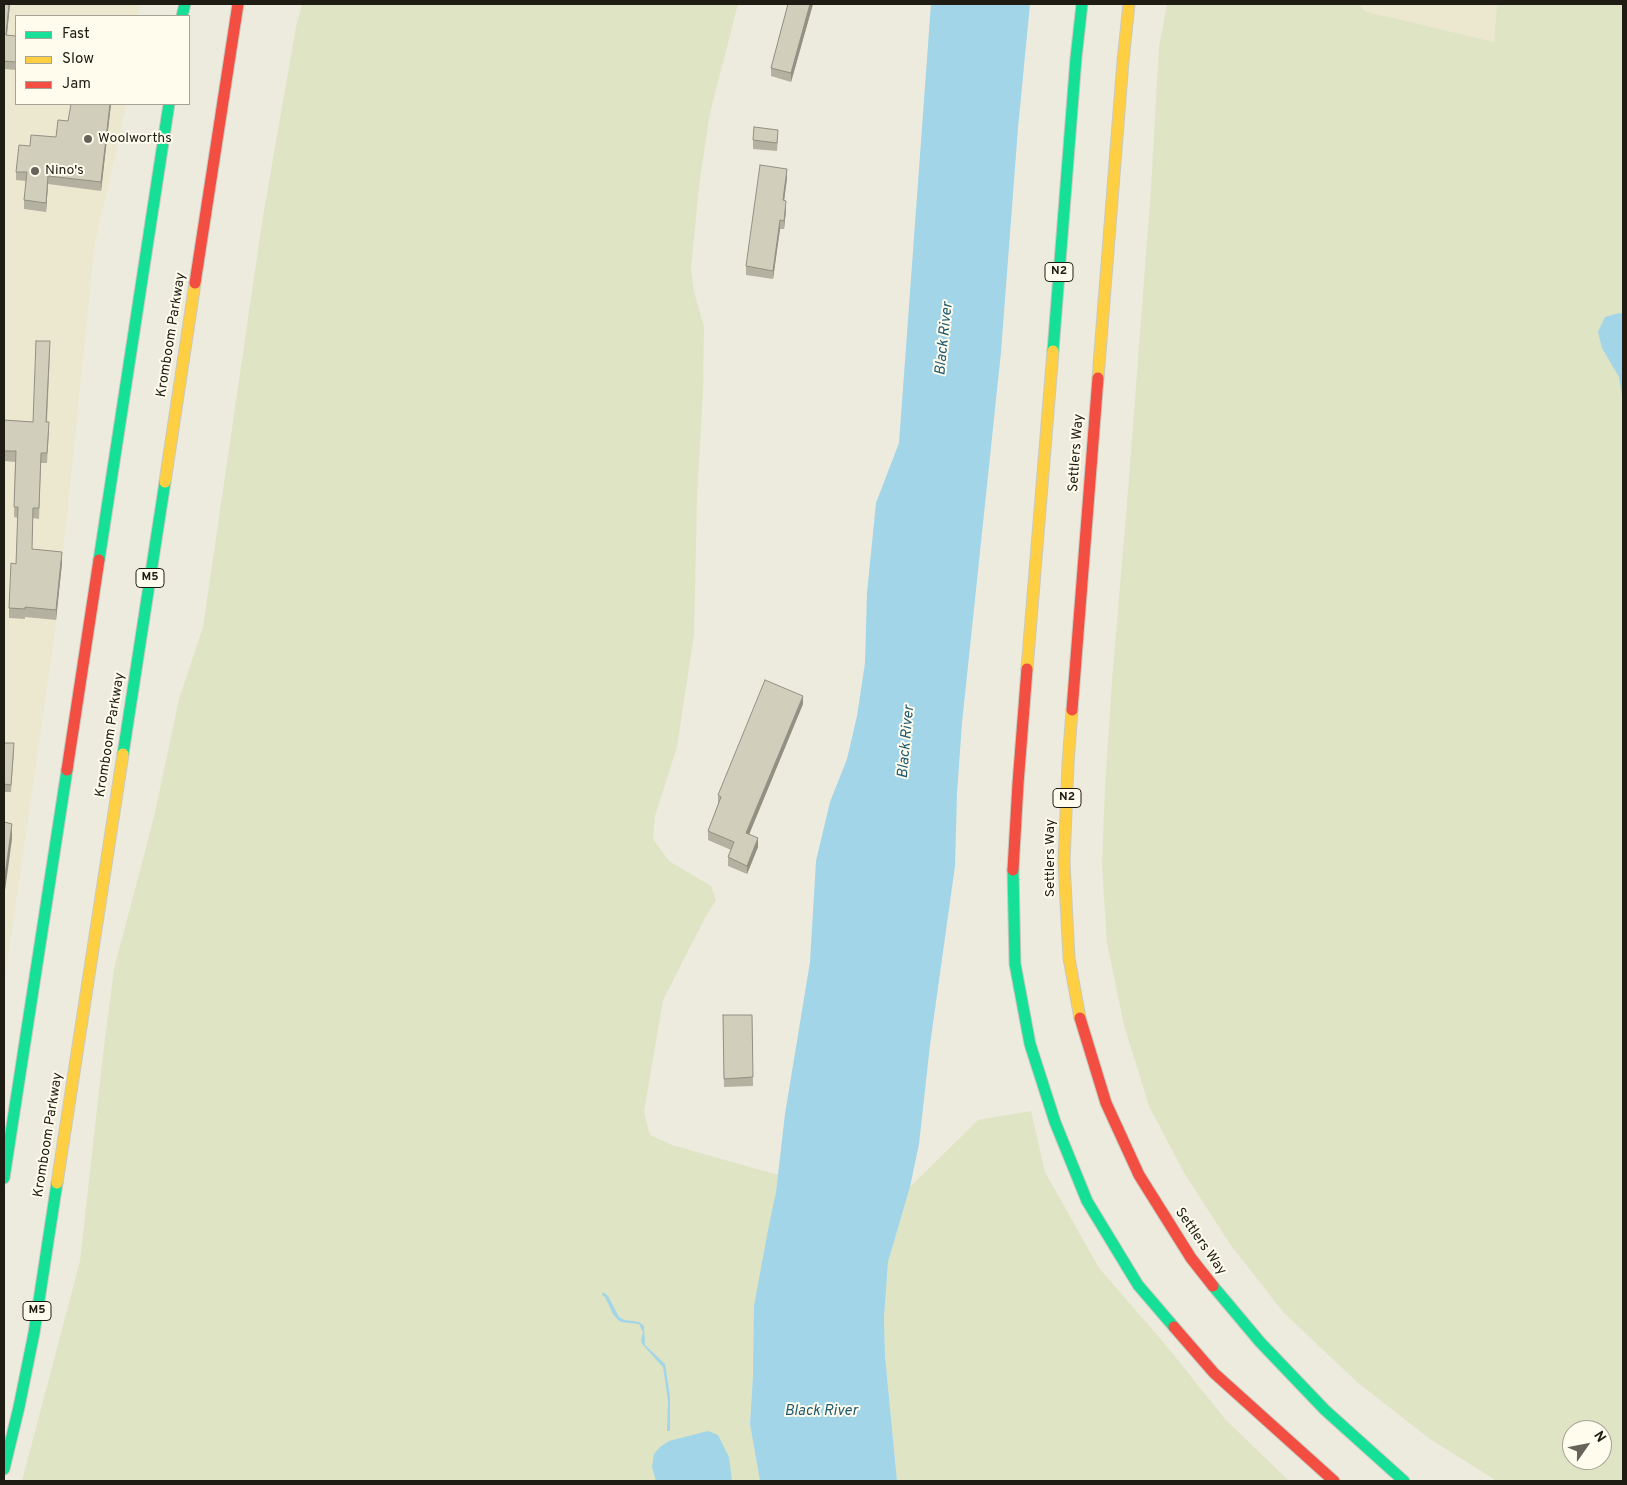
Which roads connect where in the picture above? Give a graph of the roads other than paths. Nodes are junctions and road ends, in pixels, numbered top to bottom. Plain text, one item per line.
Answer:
1 (238, 4) edge
2 (1082, 4) edge
3 (1129, 4) edge
4 (169, 105) edge
5 (4, 1178) edge
6 (4, 1469) edge
7 (1334, 1481) edge
8 (1404, 1481) edge

1 - 6 highway, Kromboom Parkway / M5
2 - 7 highway, N2
3 - 8 highway, Settlers Way / N2
4 - 5 highway

